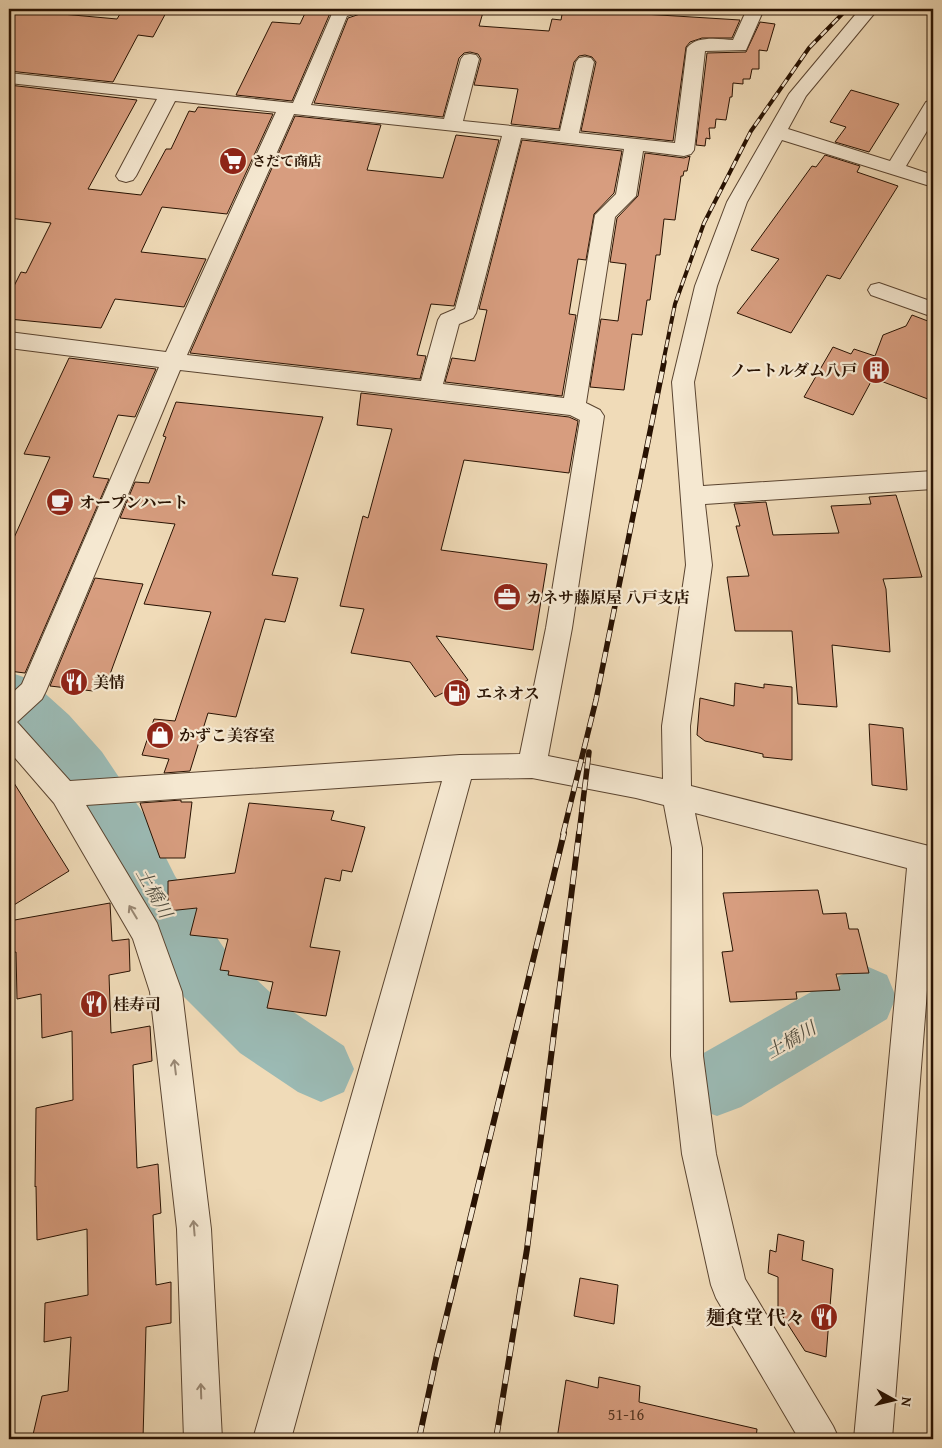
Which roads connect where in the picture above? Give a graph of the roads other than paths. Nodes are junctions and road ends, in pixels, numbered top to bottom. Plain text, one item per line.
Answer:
1 (351, 9) edge
2 (755, 9) edge
3 (869, 9) edge
4 (470, 59) dead end
5 (585, 62) dead end
6 (9, 78) edge
7 (168, 96) junction
8 (933, 106) edge
9 (294, 108) junction
10 (452, 125) junction
11 (513, 132) junction
12 (776, 132) junction
13 (568, 138) junction
14 (634, 145) junction
15 (895, 169) junction
16 (126, 176) dead end
17 (933, 181) edge
18 (879, 290) dead end
19 (933, 310) edge
20 (9, 340) edge
21 (174, 361) junction
22 (430, 391) junction
23 (574, 407) junction
24 (933, 480) edge
25 (693, 496) junction
26 (9, 713) edge
27 (9, 731) edge
28 (532, 766) junction
29 (460, 768) junction
30 (64, 794) junction
31 (677, 796) junction
32 (928, 859) edge
33 (203, 1439) edge
34 (272, 1439) edge
35 (820, 1439) edge
36 (873, 1439) edge

1 - 9 street
2 - 14 street
3 - 12 street
4 - 10 street
5 - 13 street
6 - 7 street
7 - 9 street
7 - 16 street
8 - 15 street
9 - 10 street
9 - 21 street
10 - 11 street
11 - 13 street
11 - 22 street
12 - 15 street
12 - 25 street
13 - 14 street
14 - 23 street
15 - 17 street
18 - 19 street
20 - 21 street
21 - 22 street
21 - 26 street
22 - 23 street
23 - 28 street
24 - 25 street
25 - 31 street
27 - 30 street
28 - 29 street
28 - 31 street
29 - 30 street
29 - 34 street
33 -> 30 street
31 - 32 street
31 - 35 street
32 - 36 street

